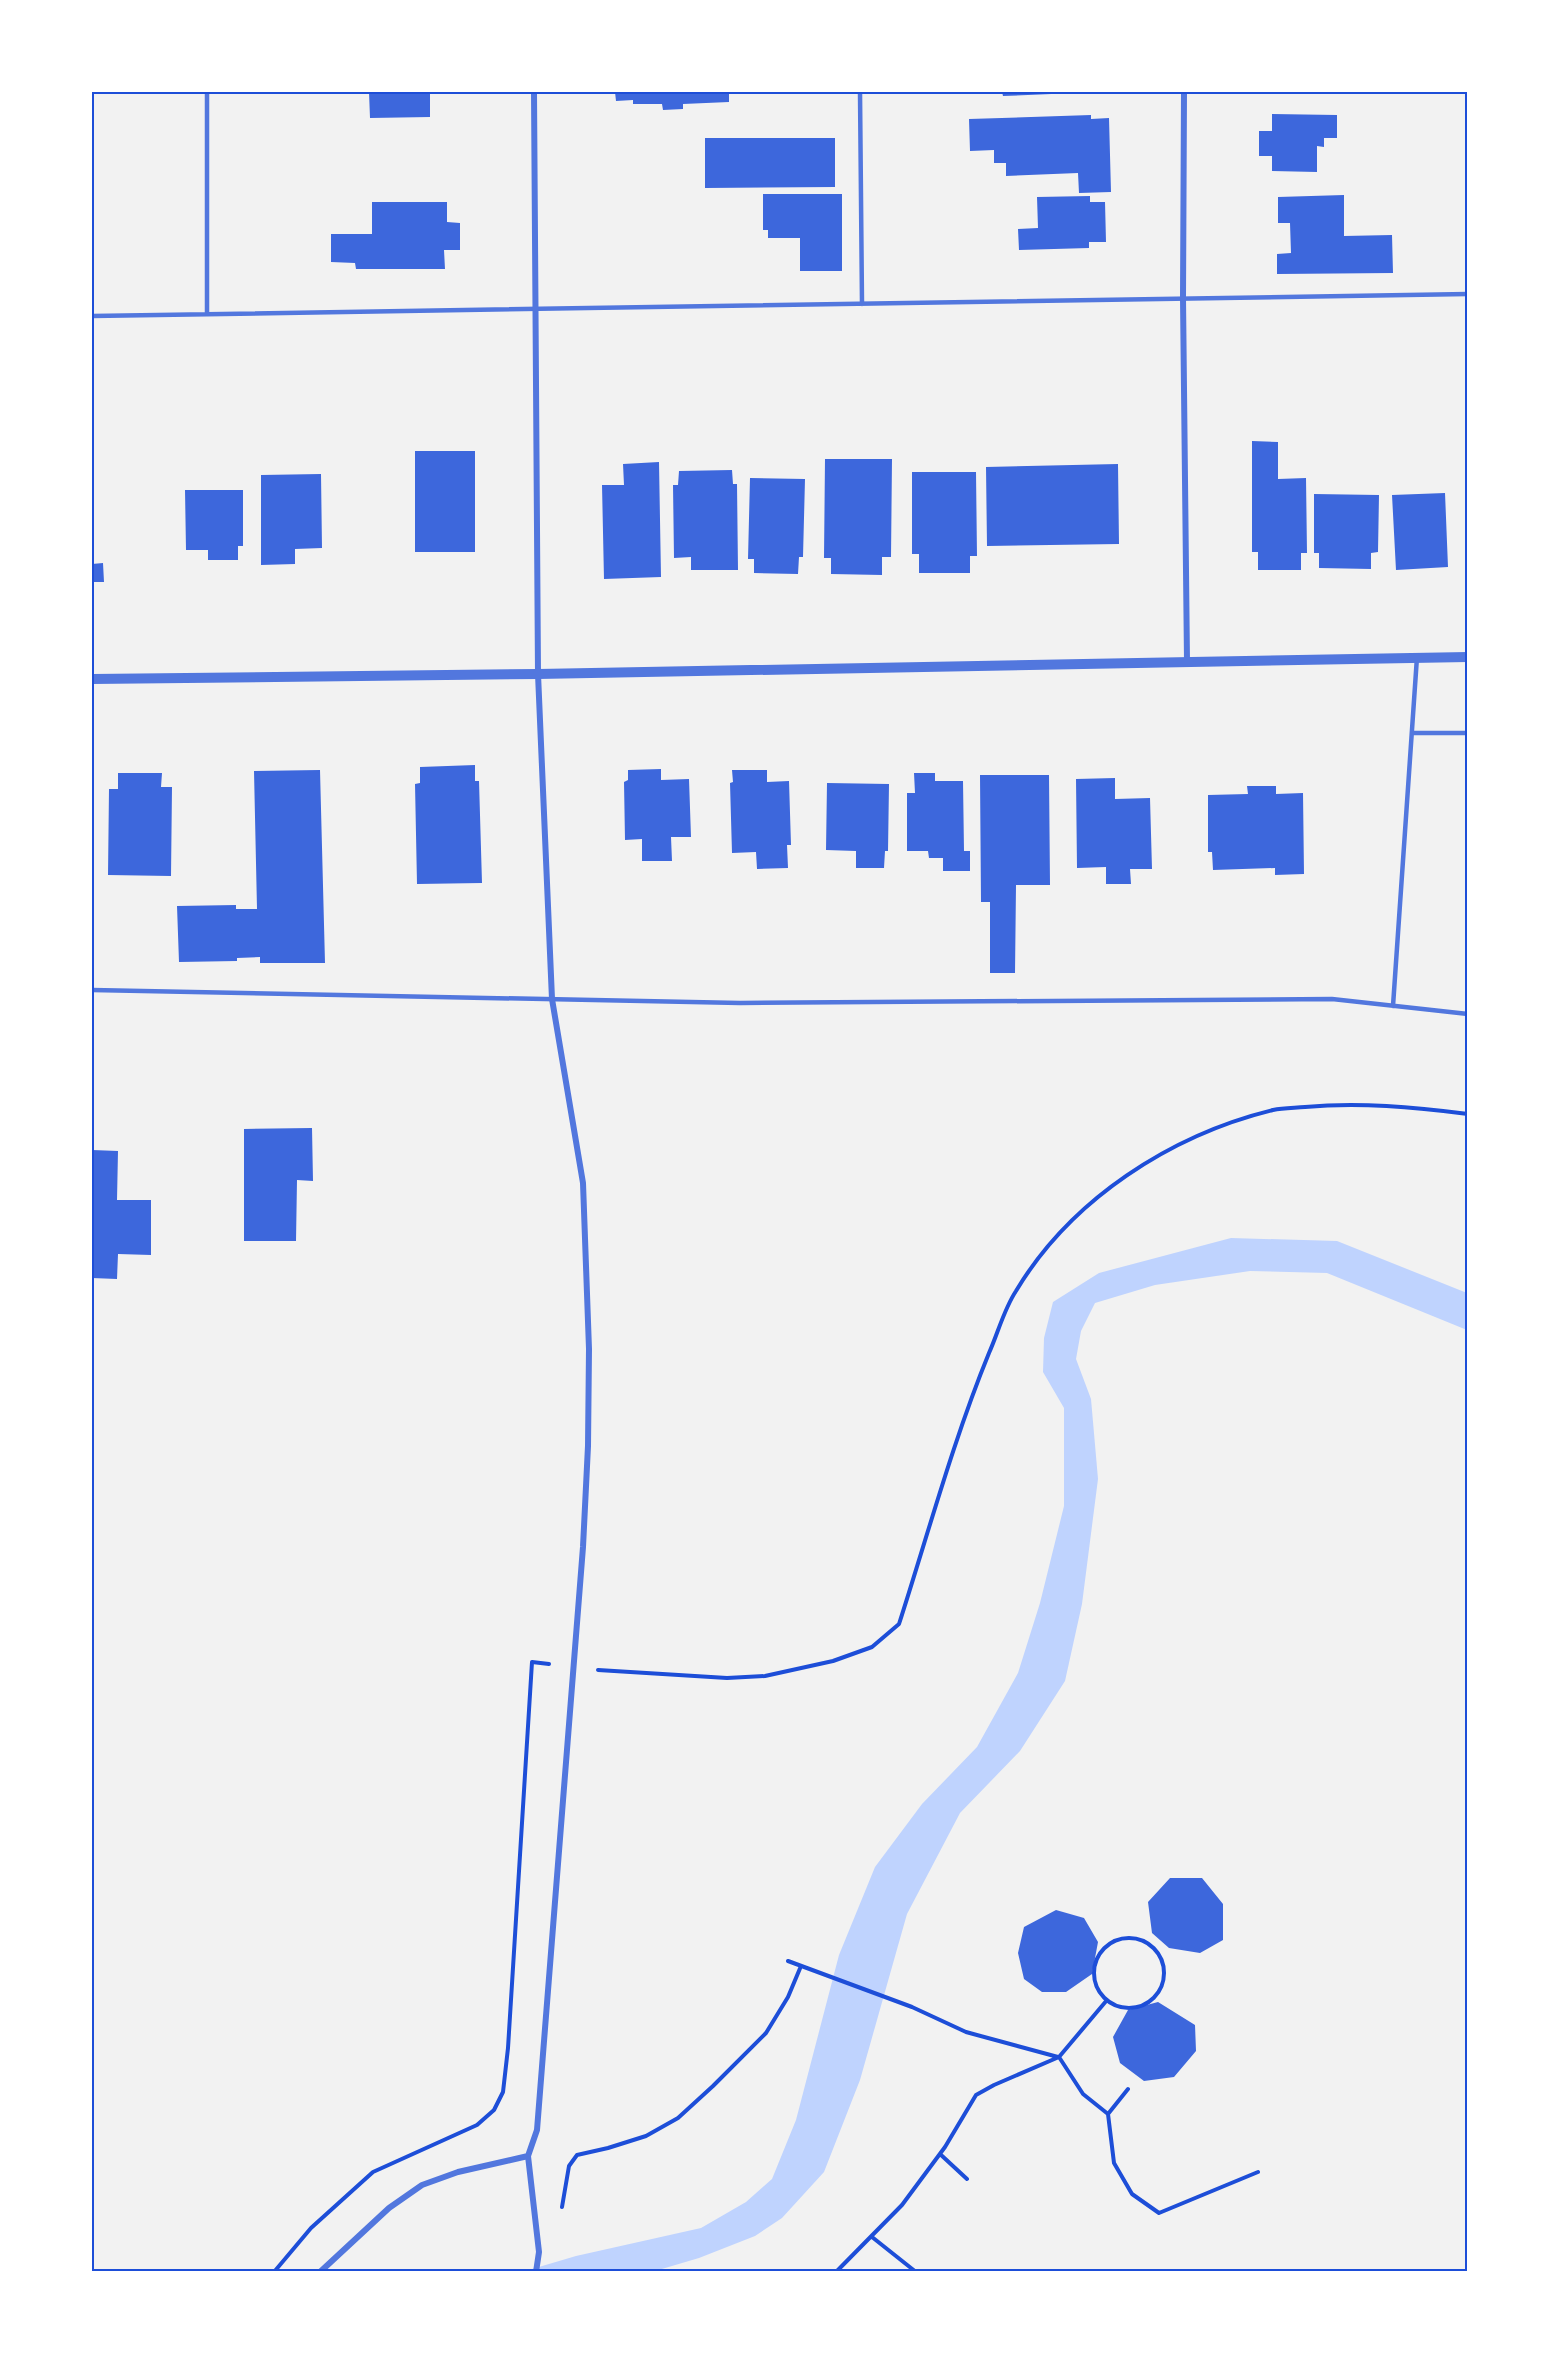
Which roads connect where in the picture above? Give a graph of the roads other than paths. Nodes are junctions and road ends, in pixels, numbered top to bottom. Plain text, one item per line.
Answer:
1 (207, 92) edge
2 (534, 92) edge
3 (860, 92) edge
4 (1184, 92) edge
5 (1467, 294) edge
6 (1183, 298) junction
7 (862, 304) junction
8 (536, 309) junction
9 (207, 314) junction
10 (92, 316) edge
11 (1417, 657) junction
12 (1467, 657) edge
13 (1186, 661) junction
14 (538, 674) junction
15 (92, 679) edge
16 (1412, 733) junction
17 (1467, 733) edge
18 (92, 990) edge
19 (552, 999) junction
20 (1393, 1006) junction
21 (1467, 1014) edge
22 (528, 2156) junction
23 (320, 2271) edge
24 (536, 2271) edge

1 - 9 lane
2 - 8 street
3 - 7 lane
4 - 6 street
5 - 6 lane
6 - 7 lane
6 - 13 street
7 - 8 lane
8 - 9 lane
8 - 14 street
9 - 10 lane
11 - 12 street
11 - 13 street
11 - 16 lane
13 - 14 street
14 - 15 street
14 - 19 street
16 - 17 lane
16 - 20 lane
18 - 19 lane
19 - 20 lane
19 - 22 street
20 - 21 lane
22 - 23 street
22 - 24 street

